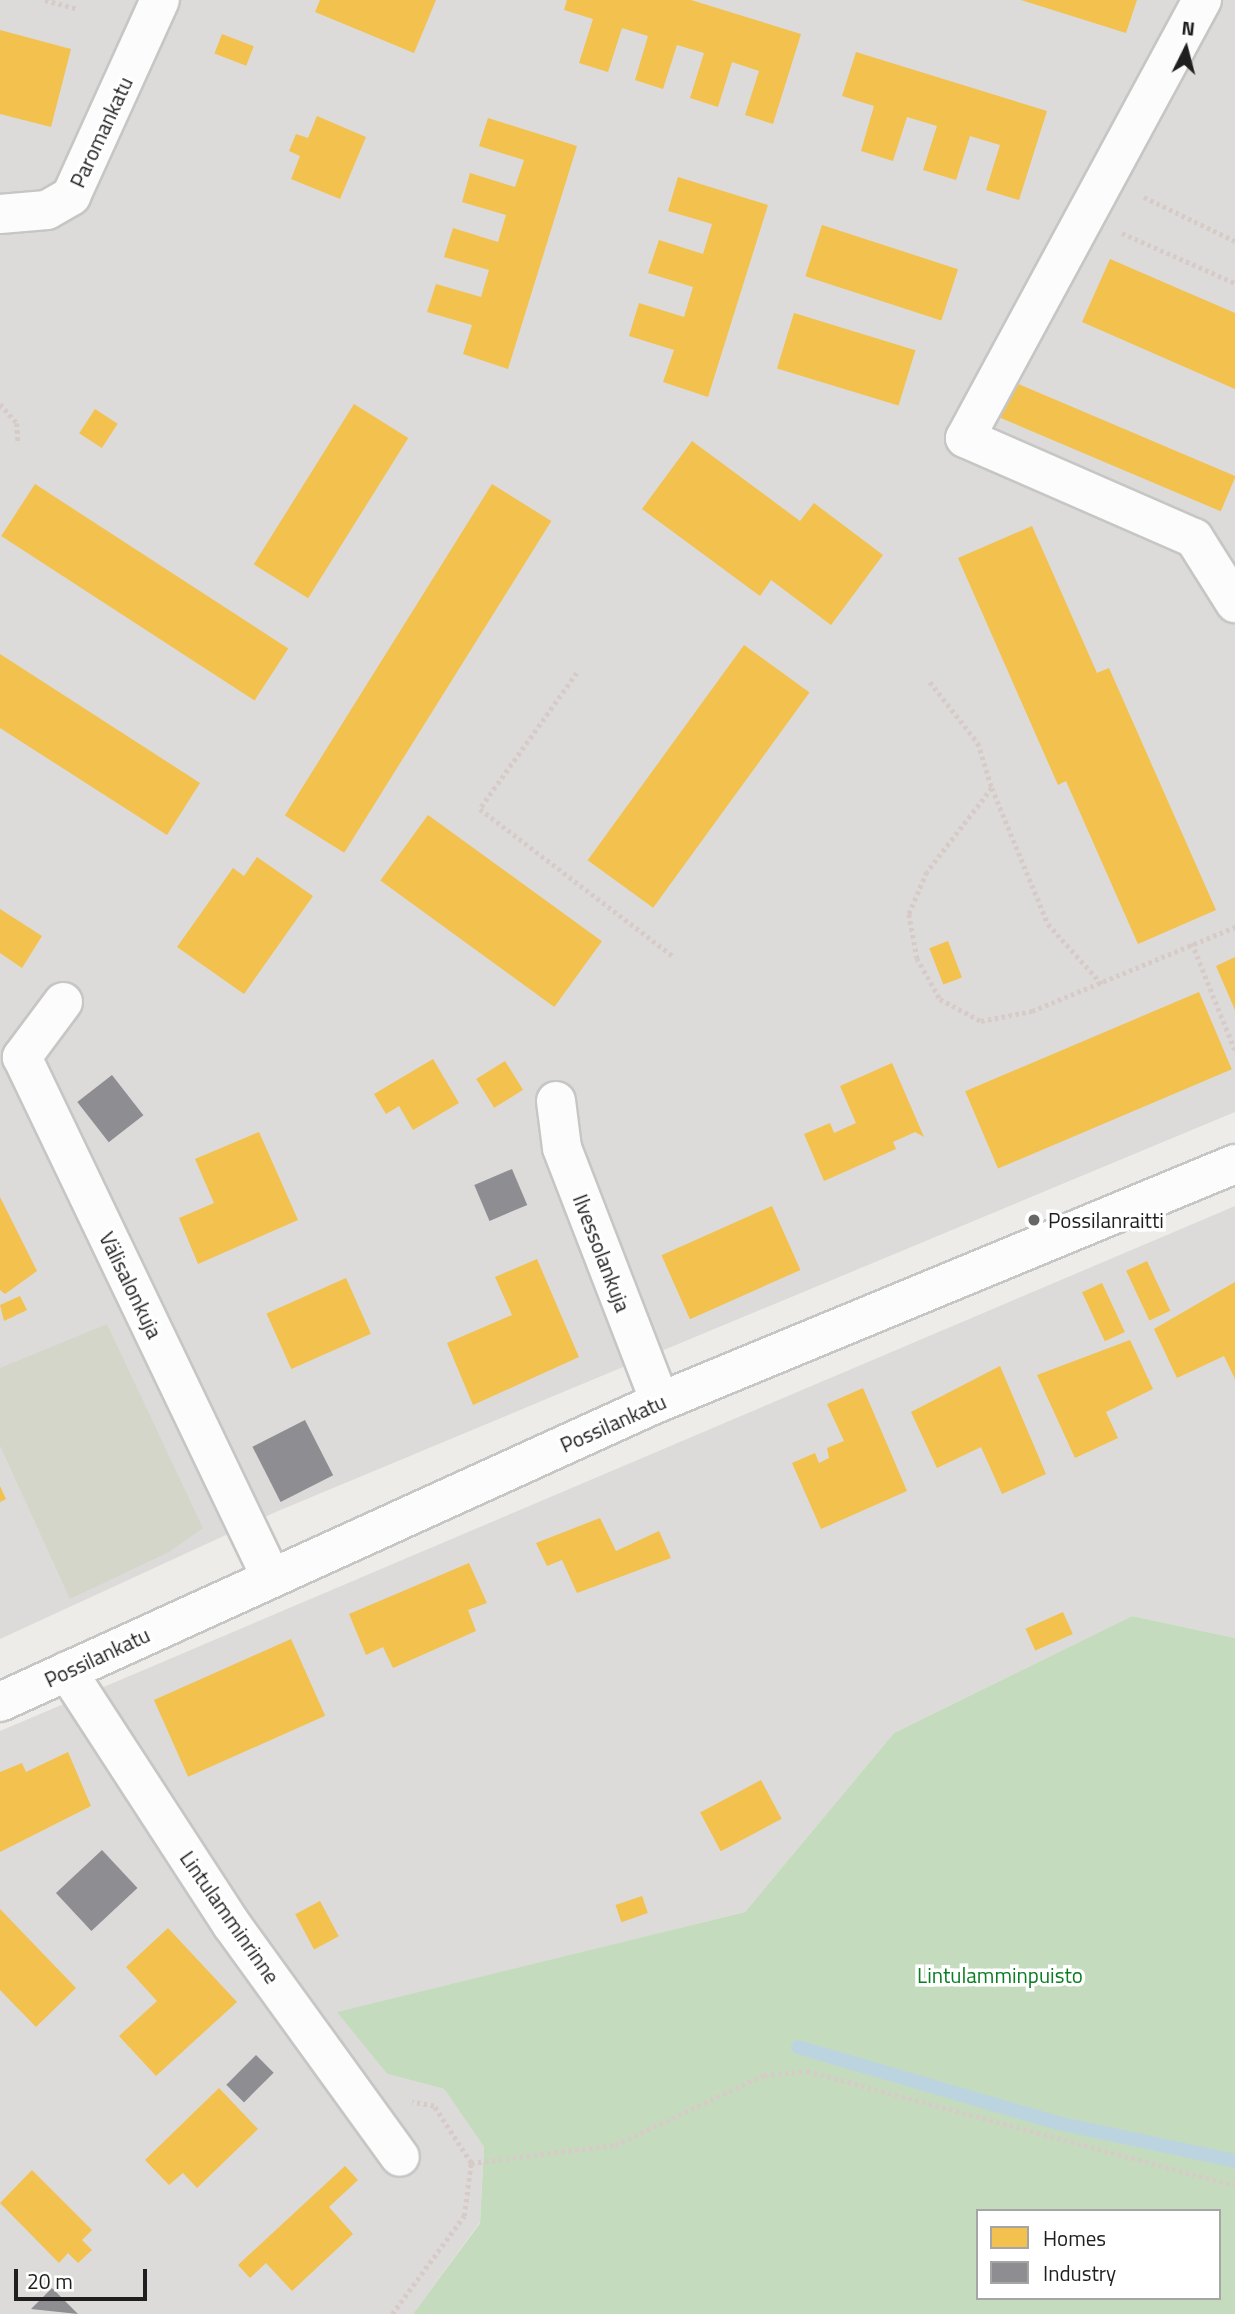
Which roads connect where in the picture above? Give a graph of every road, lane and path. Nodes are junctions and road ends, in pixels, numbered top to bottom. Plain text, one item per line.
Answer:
1 (45, 0) edge
2 (160, 0) edge
3 (1202, 0) edge
4 (78, 9) dead end
5 (1106, 179) junction
6 (0, 214) edge
7 (1086, 216) junction
8 (1235, 240) edge
9 (1235, 283) edge
10 (0, 404) edge
11 (18, 444) dead end
12 (1235, 603) edge
13 (577, 673) dead end
14 (930, 682) dead end
15 (992, 788) junction
16 (1235, 927) edge
17 (1192, 943) junction
18 (673, 956) dead end
19 (1103, 985) junction
20 (63, 1002) dead end
21 (1235, 1050) edge
22 (556, 1101) dead end
23 (1235, 1164) edge
24 (660, 1402) junction
25 (270, 1575) junction
26 (67, 1671) junction
27 (0, 1702) edge
28 (400, 2157) dead end
29 (471, 2162) dead end
30 (1235, 2186) edge

1 - 4 path
2 - 6 street, Paromankatu
3 - 5 street
5 - 7 street
5 - 8 path
7 - 9 path
7 - 12 street
10 - 11 path
13 - 18 path
14 - 15 path
15 - 19 path
15 - 19 path
16 - 17 path
17 - 19 path
17 - 21 path
20 - 25 street, Välisalonkuja
22 - 24 street, Ilvessolankuja
23 - 24 street, Possilankatu
24 - 25 street, Possilankatu
25 - 26 street, Possilankatu
26 - 27 street, Possilankatu
26 - 28 street, Lintulamminrinne
29 - 30 path

